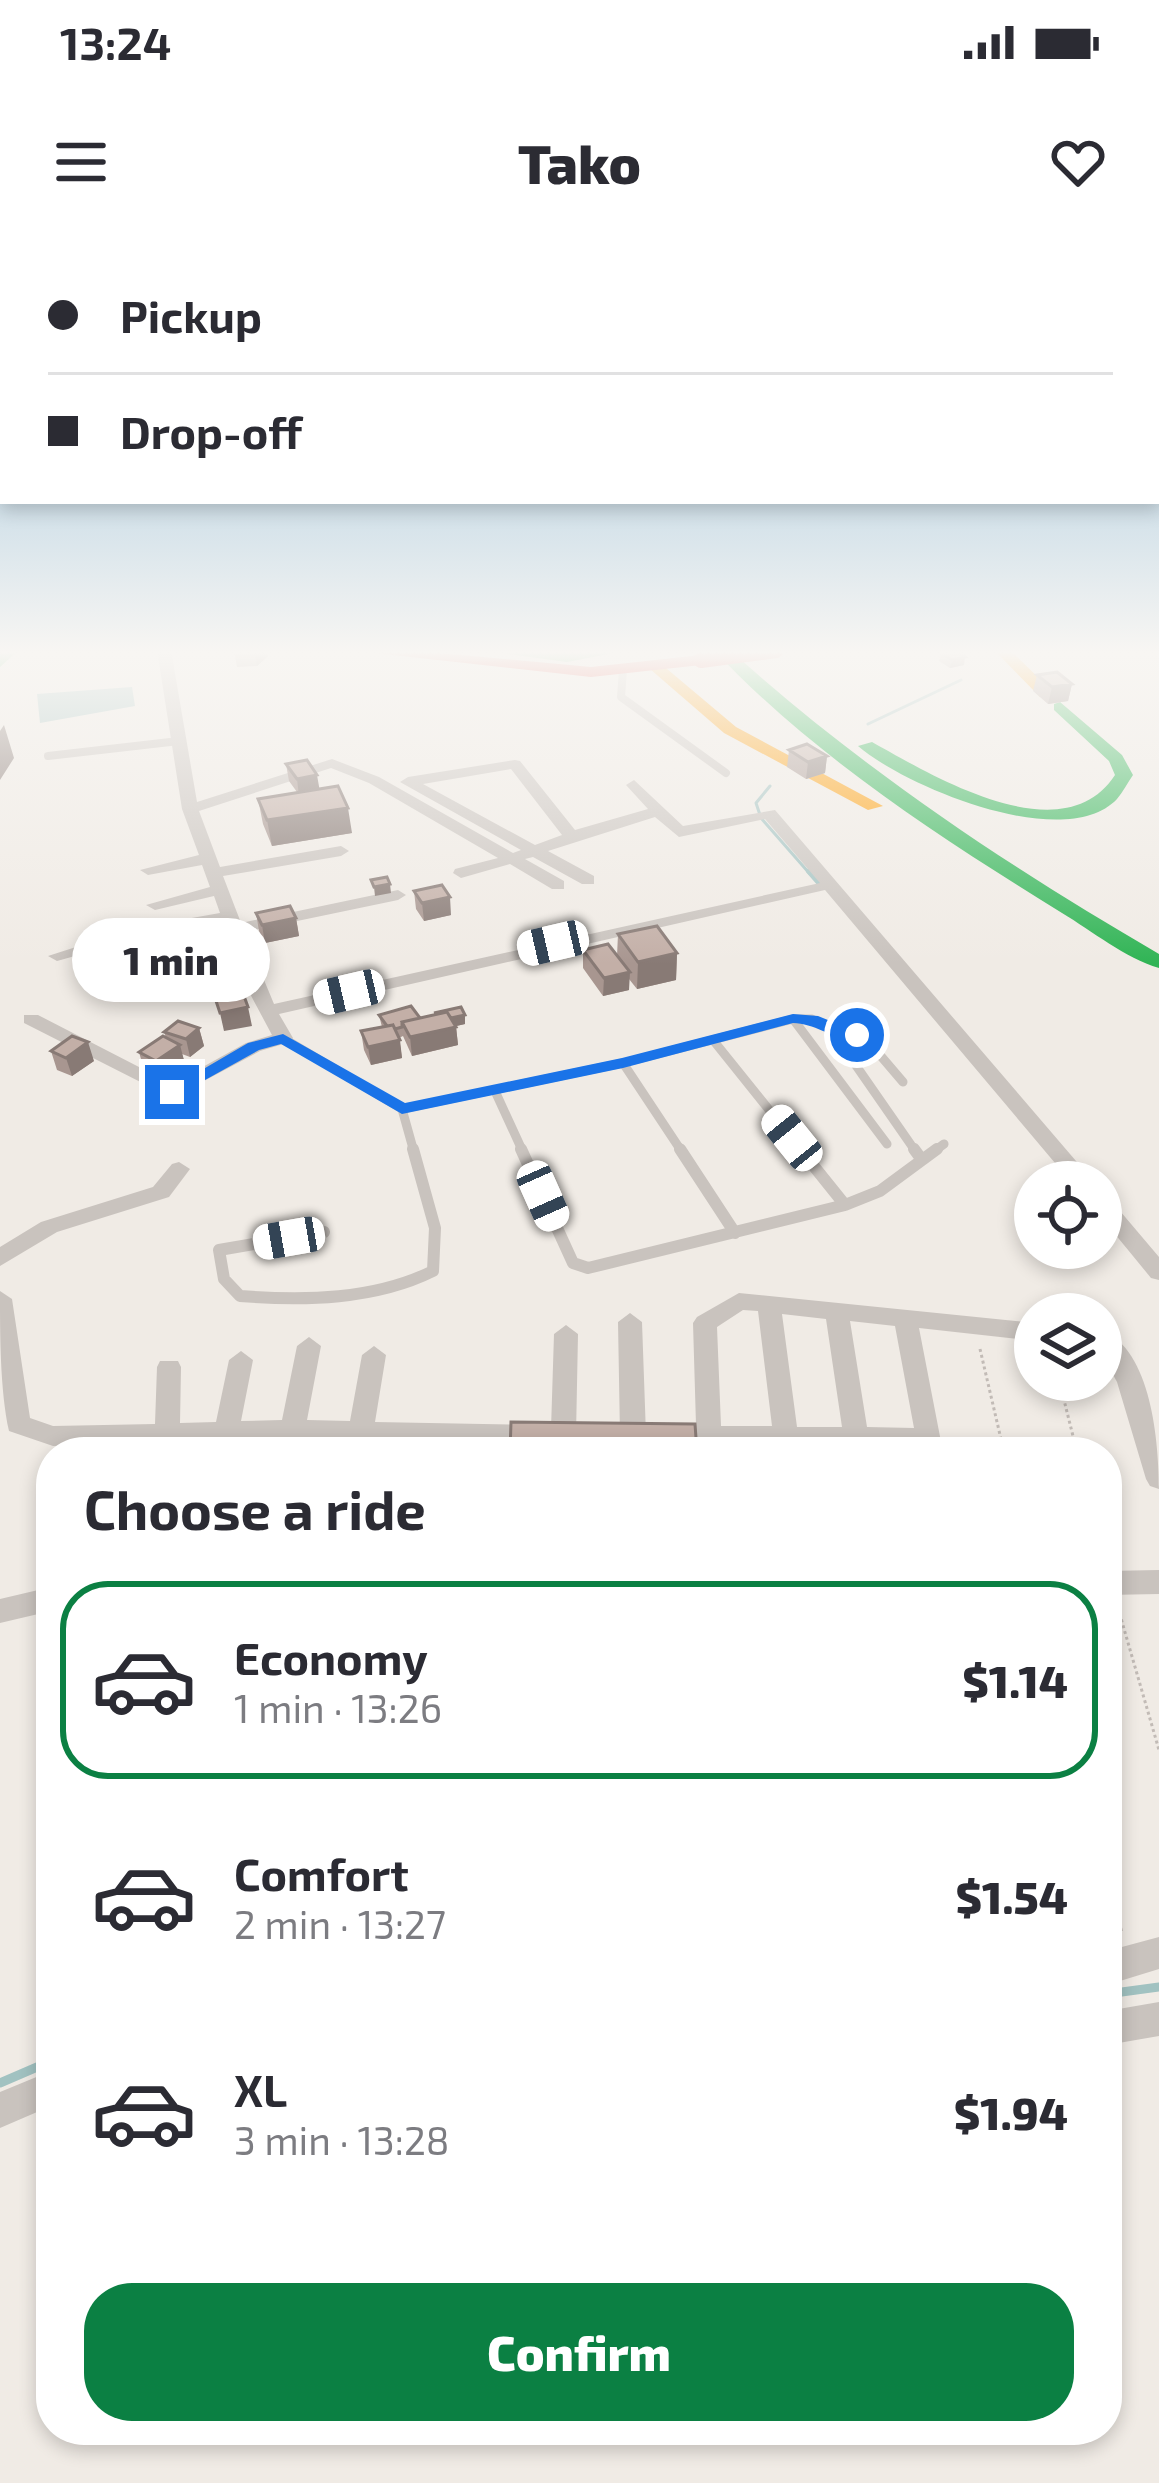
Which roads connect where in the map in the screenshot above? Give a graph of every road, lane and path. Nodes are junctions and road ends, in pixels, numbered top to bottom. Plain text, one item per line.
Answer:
1 (60, 755) edge
2 (181, 755) edge
3 (701, 755) edge
4 (772, 755) edge
5 (837, 755) edge
6 (876, 755) edge
7 (884, 755) edge
8 (1110, 755) edge
9 (49, 756) dead end
10 (726, 773) dead end
11 (374, 780) junction
12 (408, 782) junction
13 (634, 784) dead end
14 (190, 809) junction
15 (659, 811) junction
16 (572, 837) junction
17 (538, 850) junction
18 (340, 851) dead end
19 (516, 861) junction
20 (148, 870) dead end
21 (1004, 871) junction
22 (460, 873) dead end
23 (212, 874) junction
24 (588, 880) dead end
25 (558, 885) dead end
26 (818, 888) dead end
27 (398, 895) dead end
28 (154, 904) dead end
29 (231, 923) junction
30 (1159, 935) edge
31 (57, 956) dead end
32 (1159, 962) edge
33 (257, 990) junction
34 (204, 995) dead end
35 (267, 1011) junction
36 (31, 1019) dead end
37 (793, 1019) junction
38 (832, 1031) junction
39 (283, 1038) junction
40 (713, 1040) junction
41 (623, 1063) junction
42 (903, 1082) dead end
43 (495, 1091) junction
44 (402, 1109) junction
45 (887, 1144) dead end
46 (944, 1144) dead end
47 (922, 1160) junction
48 (1065, 1161) edge
49 (179, 1169) dead end
50 (845, 1204) junction
51 (1122, 1228) edge
52 (324, 1232) dead end
53 (735, 1232) junction
54 (0, 1258) edge
55 (1159, 1272) edge
56 (0, 1299) edge
57 (769, 1304) junction
58 (837, 1311) junction
59 (905, 1318) junction
60 (630, 1322) dead end
61 (974, 1326) junction
62 (1014, 1330) edge
63 (566, 1334) dead end
64 (308, 1346) dead end
65 (374, 1355) dead end
66 (241, 1360) dead end
67 (1122, 1366) edge
68 (170, 1367) dead end
69 (1064, 1401) edge
70 (598, 1435) junction
71 (72, 1437) edge
72 (167, 1437) edge
73 (225, 1437) edge
74 (292, 1437) edge
75 (359, 1437) edge
76 (549, 1437) edge
77 (626, 1437) edge
78 (710, 1437) edge
79 (785, 1437) edge
80 (856, 1437) edge
81 (927, 1437) edge
82 (1000, 1437) edge
83 (1073, 1437) edge
84 (1159, 1479) edge
85 (1159, 1582) edge
86 (1122, 1583) edge
87 (36, 1603) edge
88 (0, 1611) edge
89 (1122, 1626) edge
90 (1159, 1750) edge
91 (1122, 1928) edge
92 (1132, 1962) edge
93 (1159, 2019) edge
94 (1122, 2025) edge
95 (36, 2094) edge
96 (0, 2110) edge

1 - 9 lane
2 - 14 street
3 - 10 lane
4 - 21 main road
5 - 21 main road
6 - 30 main road
7 - 8 main road
11 - 12 street
11 - 14 street
11 - 19 street
12 - 16 street
12 - 17 street
13 - 15 street
14 - 23 street
15 - 16 street
15 - 48 street
16 - 17 street
17 - 19 street
17 - 24 street
18 - 23 street
19 - 22 street
19 - 25 street
20 - 23 street
21 - 32 main road
23 - 28 street
23 - 29 street
26 - 35 street
27 - 29 street
29 - 31 street
29 - 33 street
33 - 34 lane
33 - 35 street
35 - 39 street
36 - 39 street
37 - 38 lane
37 - 40 lane
37 - 45 lane
38 - 42 lane
38 - 47 lane
39 - 44 lane
40 - 41 lane
40 - 50 lane
41 - 43 lane
41 - 53 lane
43 - 44 lane
43 - 53 lane
44 - 52 lane
46 - 47 lane
47 - 50 lane
49 - 54 street
50 - 53 lane
51 - 55 street
56 - 71 street
57 - 58 street
57 - 78 street
57 - 79 street
58 - 59 street
58 - 80 street
59 - 61 street
59 - 81 street
60 - 70 street
61 - 62 street
61 - 82 path
63 - 70 street
64 - 74 street
65 - 75 street
66 - 73 street
67 - 84 street
68 - 72 street
69 - 83 path
70 - 76 street
70 - 77 street
85 - 86 street
87 - 88 street
89 - 90 path
91 - 92 path
93 - 94 street
95 - 96 street

